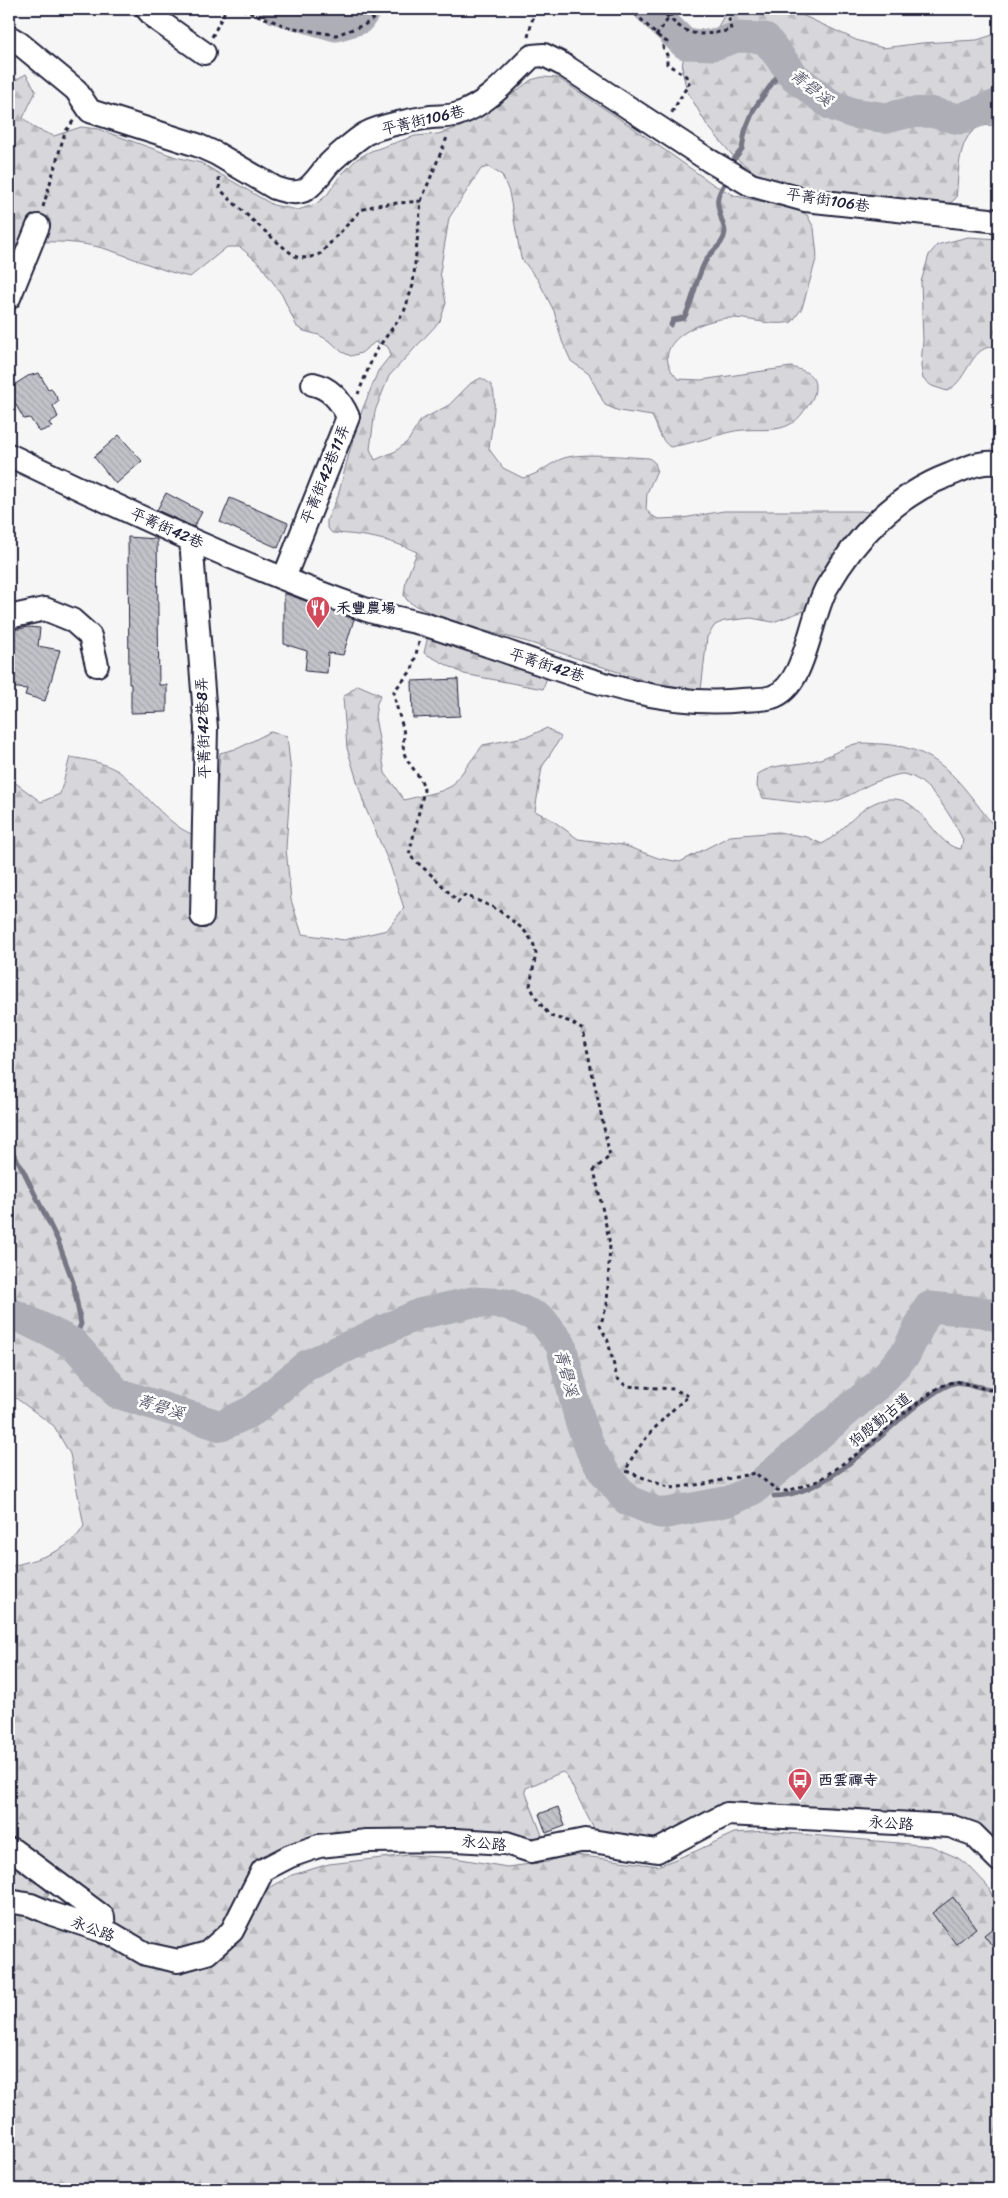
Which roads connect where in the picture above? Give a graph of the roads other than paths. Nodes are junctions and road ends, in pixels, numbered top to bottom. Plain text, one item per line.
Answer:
1 (147, 9) edge
2 (9, 37) edge
3 (204, 53) road end
4 (999, 221) edge
5 (38, 226) road end
6 (9, 298) edge
7 (313, 384) dead end
8 (9, 455) edge
9 (999, 464) edge
10 (191, 540) junction
11 (284, 578) junction
12 (9, 617) edge
13 (97, 665) dead end
14 (202, 916) dead end
15 (9, 1850) edge
16 (999, 1860) edge
17 (9, 1901) edge
18 (104, 1932) junction

1 - 3 street
2 - 4 street, 平菁街106巷
5 - 6 street
7 - 11 street, 平菁街42巷11弄
8 - 10 street, 平菁街42巷
9 - 11 street, 平菁街42巷
10 - 11 street, 平菁街42巷
10 - 14 street, 平菁街42巷8弄
12 - 13 street
15 - 18 street
16 - 18 street, 永公路
17 - 18 street, 永公路

